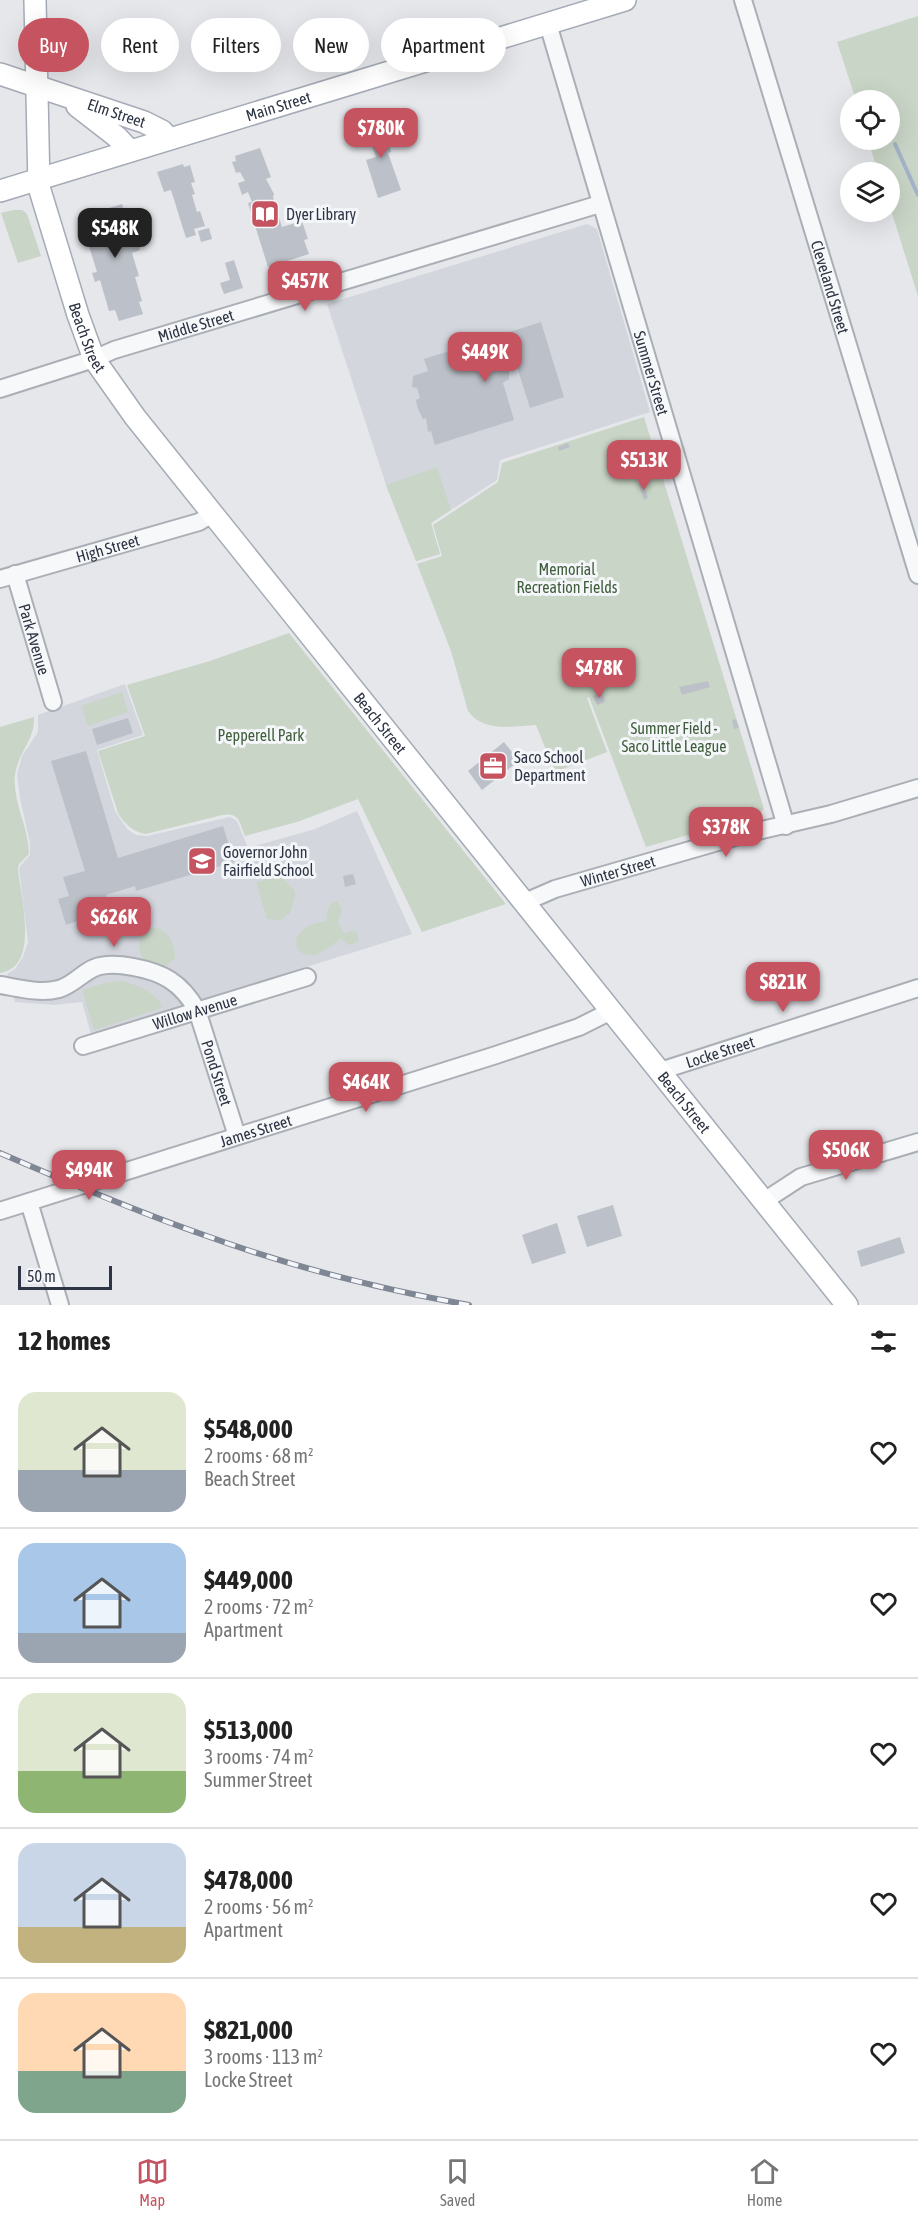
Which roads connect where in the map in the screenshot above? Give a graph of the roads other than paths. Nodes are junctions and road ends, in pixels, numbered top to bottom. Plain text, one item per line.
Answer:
1 (35, 0) edge
2 (625, 0) edge
3 (743, 0) edge
4 (549, 24) junction
5 (0, 74) edge
6 (37, 86) junction
7 (59, 93) junction
8 (170, 139) junction
9 (130, 151) junction
10 (37, 179) junction
11 (0, 191) edge
12 (600, 204) junction
13 (94, 359) junction
14 (0, 389) edge
15 (214, 513) junction
16 (918, 575) edge
17 (8, 577) edge
18 (52, 702) dead end
19 (918, 788) edge
20 (786, 826) junction
21 (525, 902) junction
22 (307, 977) dead end
23 (0, 985) edge
24 (918, 988) edge
25 (197, 1010) junction
26 (611, 1011) junction
27 (83, 1046) dead end
28 (660, 1071) junction
29 (237, 1136) junction
30 (918, 1142) edge
31 (764, 1201) junction
32 (29, 1202) junction
33 (0, 1211) edge
34 (60, 1305) edge
35 (847, 1305) edge

1 - 6 main road, Beach Street
2 - 4 main road, Main Street
3 - 16 street, Cleveland Street
4 - 8 main road, Main Street
4 - 12 street, Summer Street
5 - 6 main road, Elm Street
6 - 7 main road, Elm Street
6 - 10 main road, Beach Street
7 - 8 main road, Elm Street
7 - 9 main road, Elm Street
8 - 9 main road, Main Street
9 - 10 main road, Main Street
10 - 11 main road, Main Street
10 - 13 main road, Beach Street
12 - 13 street, Middle Street
12 - 20 street, Summer Street
13 - 14 street, Middle Street
13 - 15 main road, Beach Street
15 - 17 street, High Street
15 - 21 main road, Beach Street
17 - 18 street, Park Avenue
19 - 20 street, Winter Street
20 - 21 street, Winter Street
21 - 26 main road, Beach Street
22 - 25 street, Willow Avenue
23 - 25 street
24 - 28 street, Locke Street
25 - 27 street, Willow Avenue
25 - 29 street, Pond Street
26 - 28 main road, Beach Street
26 - 29 street, James Street
28 - 31 main road, Beach Street
29 - 32 street, James Street
30 - 31 street
31 - 35 main road, Beach Street
32 - 33 street, James Street
32 - 34 street

